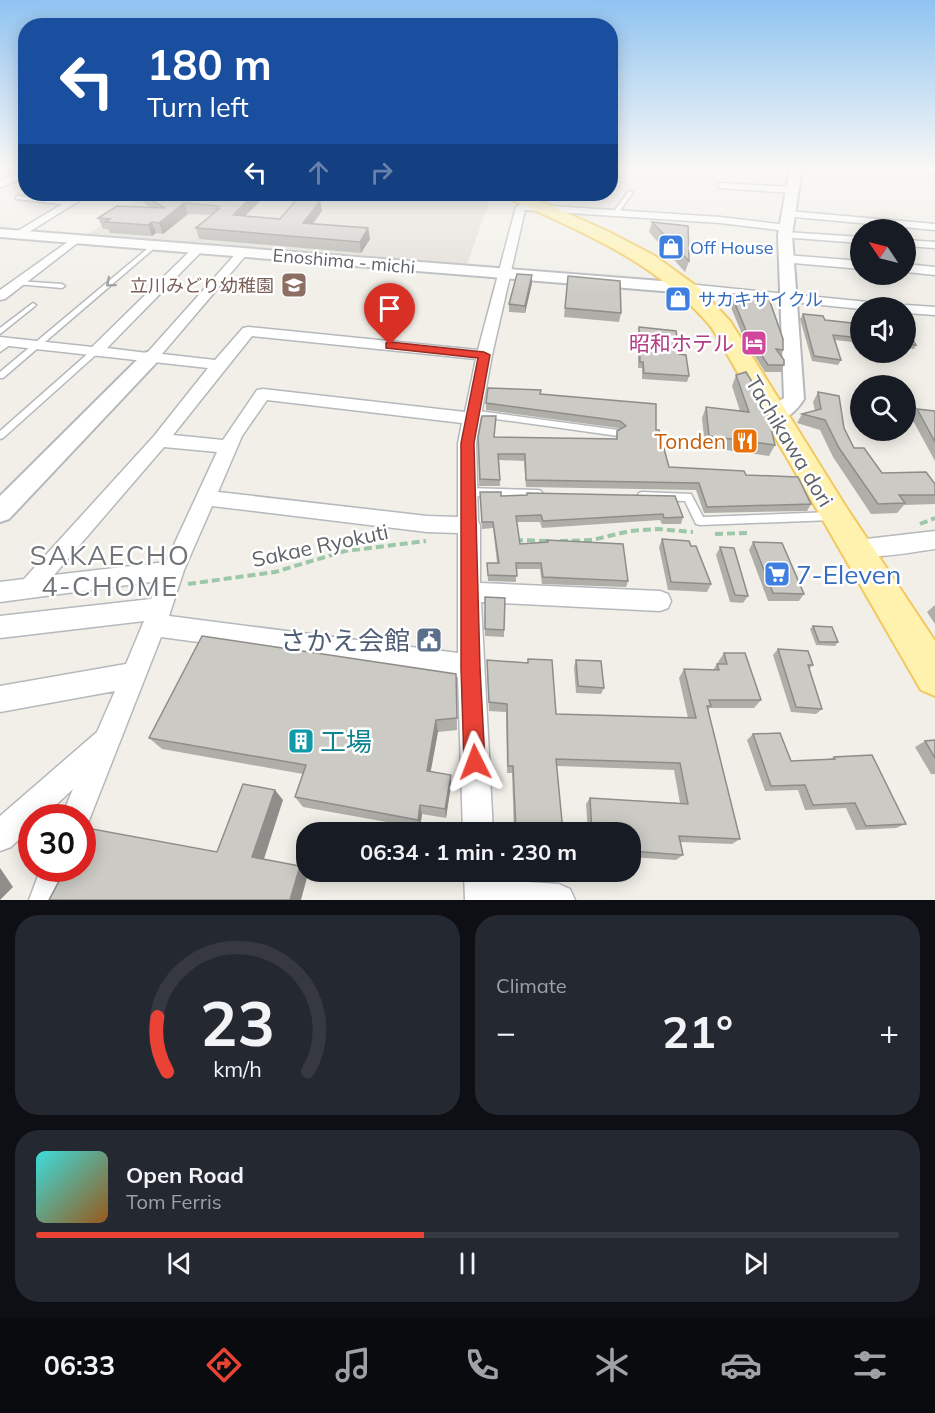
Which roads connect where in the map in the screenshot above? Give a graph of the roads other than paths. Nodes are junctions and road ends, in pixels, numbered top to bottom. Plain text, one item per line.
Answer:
1 (58, 210) edge
2 (520, 210) edge
3 (552, 210) edge
4 (560, 210) edge
5 (618, 210) edge
6 (789, 210) edge
7 (615, 214) junction
8 (786, 226) junction
9 (935, 227) edge
10 (0, 234) edge
11 (17, 235) junction
12 (850, 238) edge
13 (76, 239) junction
14 (916, 244) edge
15 (155, 245) junction
16 (935, 245) edge
17 (198, 249) junction
18 (243, 252) junction
19 (786, 259) junction
20 (850, 264) edge
21 (916, 269) edge
22 (935, 271) edge
23 (504, 275) junction
24 (18, 283) junction
25 (62, 286) dead end
26 (687, 288) junction
27 (0, 296) edge
28 (789, 299) junction
29 (33, 305) dead end
30 (850, 305) edge
31 (916, 310) edge
32 (935, 311) edge
33 (3, 341) edge
34 (37, 345) junction
35 (95, 352) junction
36 (484, 355) junction
37 (151, 357) junction
38 (219, 365) junction
39 (0, 376) edge
40 (774, 414) junction
41 (471, 416) junction
42 (618, 433) edge
43 (0, 436) edge
44 (160, 441) junction
45 (229, 447) junction
46 (468, 492) junction
47 (549, 494) edge
48 (8, 495) edge
49 (630, 495) edge
50 (207, 498) junction
51 (0, 512) edge
52 (835, 516) junction
53 (470, 525) junction
54 (935, 540) edge
55 (856, 548) junction
56 (28, 590) junction
57 (0, 592) edge
58 (470, 592) junction
59 (163, 598) junction
60 (660, 601) dead end
61 (0, 627) edge
62 (470, 668) junction
63 (133, 675) junction
64 (935, 676) edge
65 (1, 699) edge
66 (106, 741) junction
67 (81, 804) edge
68 (478, 822) edge
69 (0, 836) edge
70 (52, 882) edge
71 (481, 889) edge
72 (45, 900) edge
73 (559, 900) edge

1 - 11 street
2 - 23 street
3 - 26 main road, Tachikawa dori
4 - 7 street
5 - 7 lane
6 - 8 street
7 - 8 street
8 - 9 street
8 - 12 street
8 - 19 street
10 - 11 street, Enoshima - michi
11 - 13 street, Enoshima - michi
13 - 15 street, Enoshima - michi
13 - 24 street
14 - 16 street
15 - 17 street, Enoshima - michi
15 -> 34 lane
17 - 18 street, Enoshima - michi
17 - 35 street
18 - 23 street, Enoshima - michi
18 - 37 street
19 - 20 street
19 - 28 street
21 - 22 street
23 - 26 street, Enoshima - michi
23 - 36 street
24 - 25 lane
24 - 27 street
26 - 28 street
26 - 40 main road, Tachikawa dori
28 - 30 street
28 - 40 street
29 - 33 lane
31 - 32 street
33 - 34 street
34 - 35 street
34 - 39 lane
35 - 37 street
35 - 43 lane
36 - 38 street
36 - 41 street
37 - 38 street
37 - 48 street
38 - 44 street
40 - 52 main road, Tachikawa dori
41 - 42 lane
41 - 45 street
41 - 46 street
44 - 45 street
44 - 56 street
45 - 50 street
46 - 47 lane
46 - 53 street
48 - 51 street
49 - 52 lane
50 - 53 street
50 - 59 street
52 - 55 main road, Tachikawa dori
53 - 58 street
54 - 55 street
55 - 64 main road, Tachikawa dori
56 - 57 street
56 - 59 street
58 - 60 street
58 - 62 street
59 - 61 street
59 - 62 street
59 - 63 street
62 - 68 street
63 - 65 street
63 - 66 street
66 - 67 street
66 - 69 street
70 - 72 street
71 - 73 street

